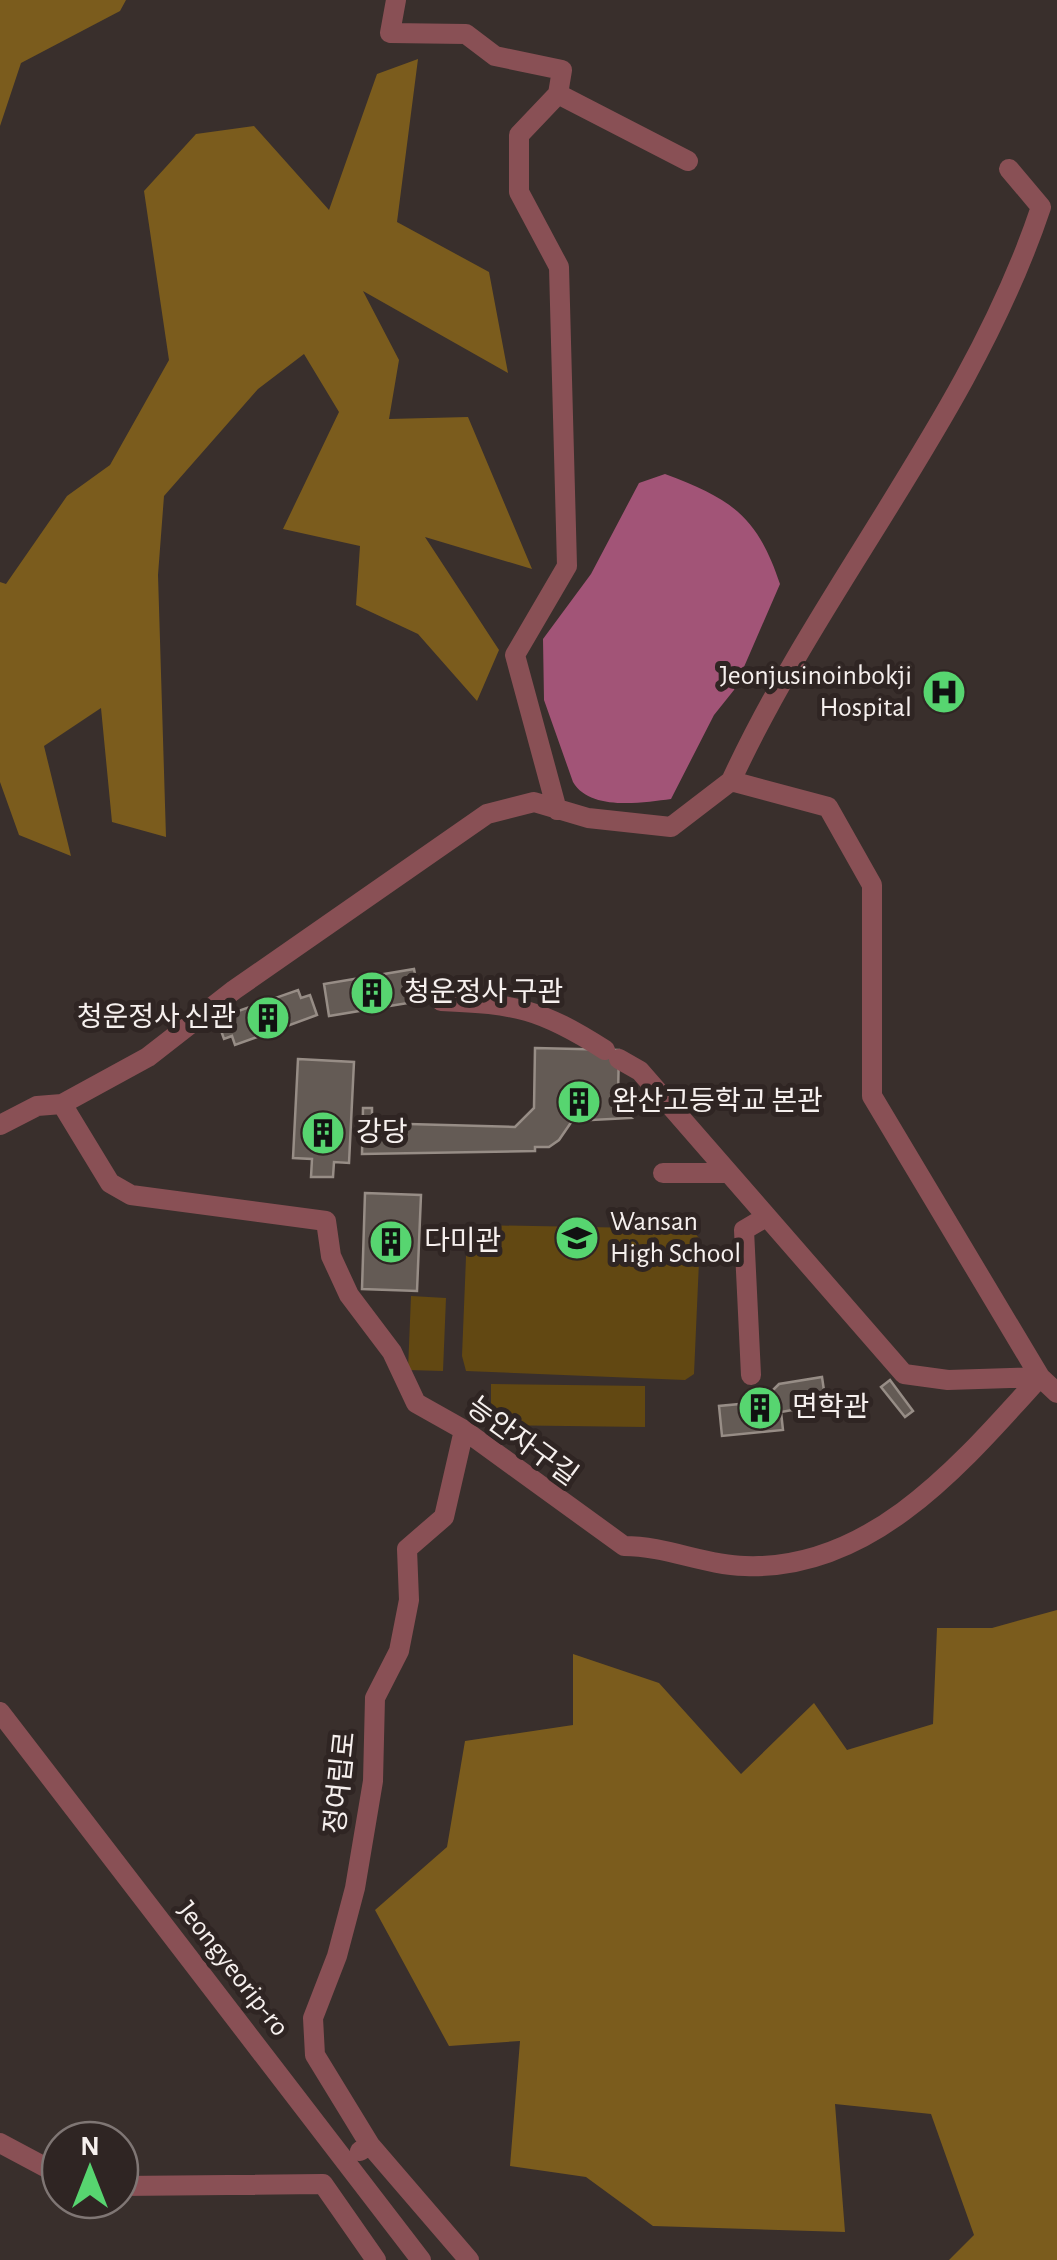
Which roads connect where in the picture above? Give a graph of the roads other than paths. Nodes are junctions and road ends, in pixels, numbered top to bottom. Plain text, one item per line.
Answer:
1 (396, 0) edge
2 (558, 94) junction
3 (688, 162) dead end
4 (1009, 169) dead end
5 (731, 781) junction
6 (557, 810) junction
7 (441, 1001) dead end
8 (62, 1104) junction
9 (0, 1125) edge
10 (663, 1172) dead end
11 (728, 1173) junction
12 (766, 1217) junction
13 (751, 1376) dead end
14 (1040, 1378) junction
15 (1057, 1393) edge
16 (464, 1430) junction
17 (0, 1712) edge
18 (0, 2143) edge
19 (370, 2145) junction
20 (345, 2161) junction
21 (40, 2164) edge
22 (323, 2184) junction
23 (140, 2186) edge
24 (376, 2260) edge
25 (422, 2260) edge
26 (469, 2260) edge

1 - 2 street
2 - 3 street
2 - 6 street
4 - 5 street
5 - 6 street
5 - 14 street
6 - 8 street
7 - 11 street
8 - 9 street
8 - 16 street, 능안자구길
10 - 11 street
11 - 12 street
12 - 13 street
12 - 14 street
14 - 15 street
14 - 16 street, 능안자구길
16 - 19 street, 정여립로
17 - 20 street, Jeongyeorip-ro
18 - 21 street
19 - 20 street
19 - 26 street, 정여립로
20 - 22 street
20 - 25 street, Jeongyeorip-ro
22 - 23 street
22 - 24 street

